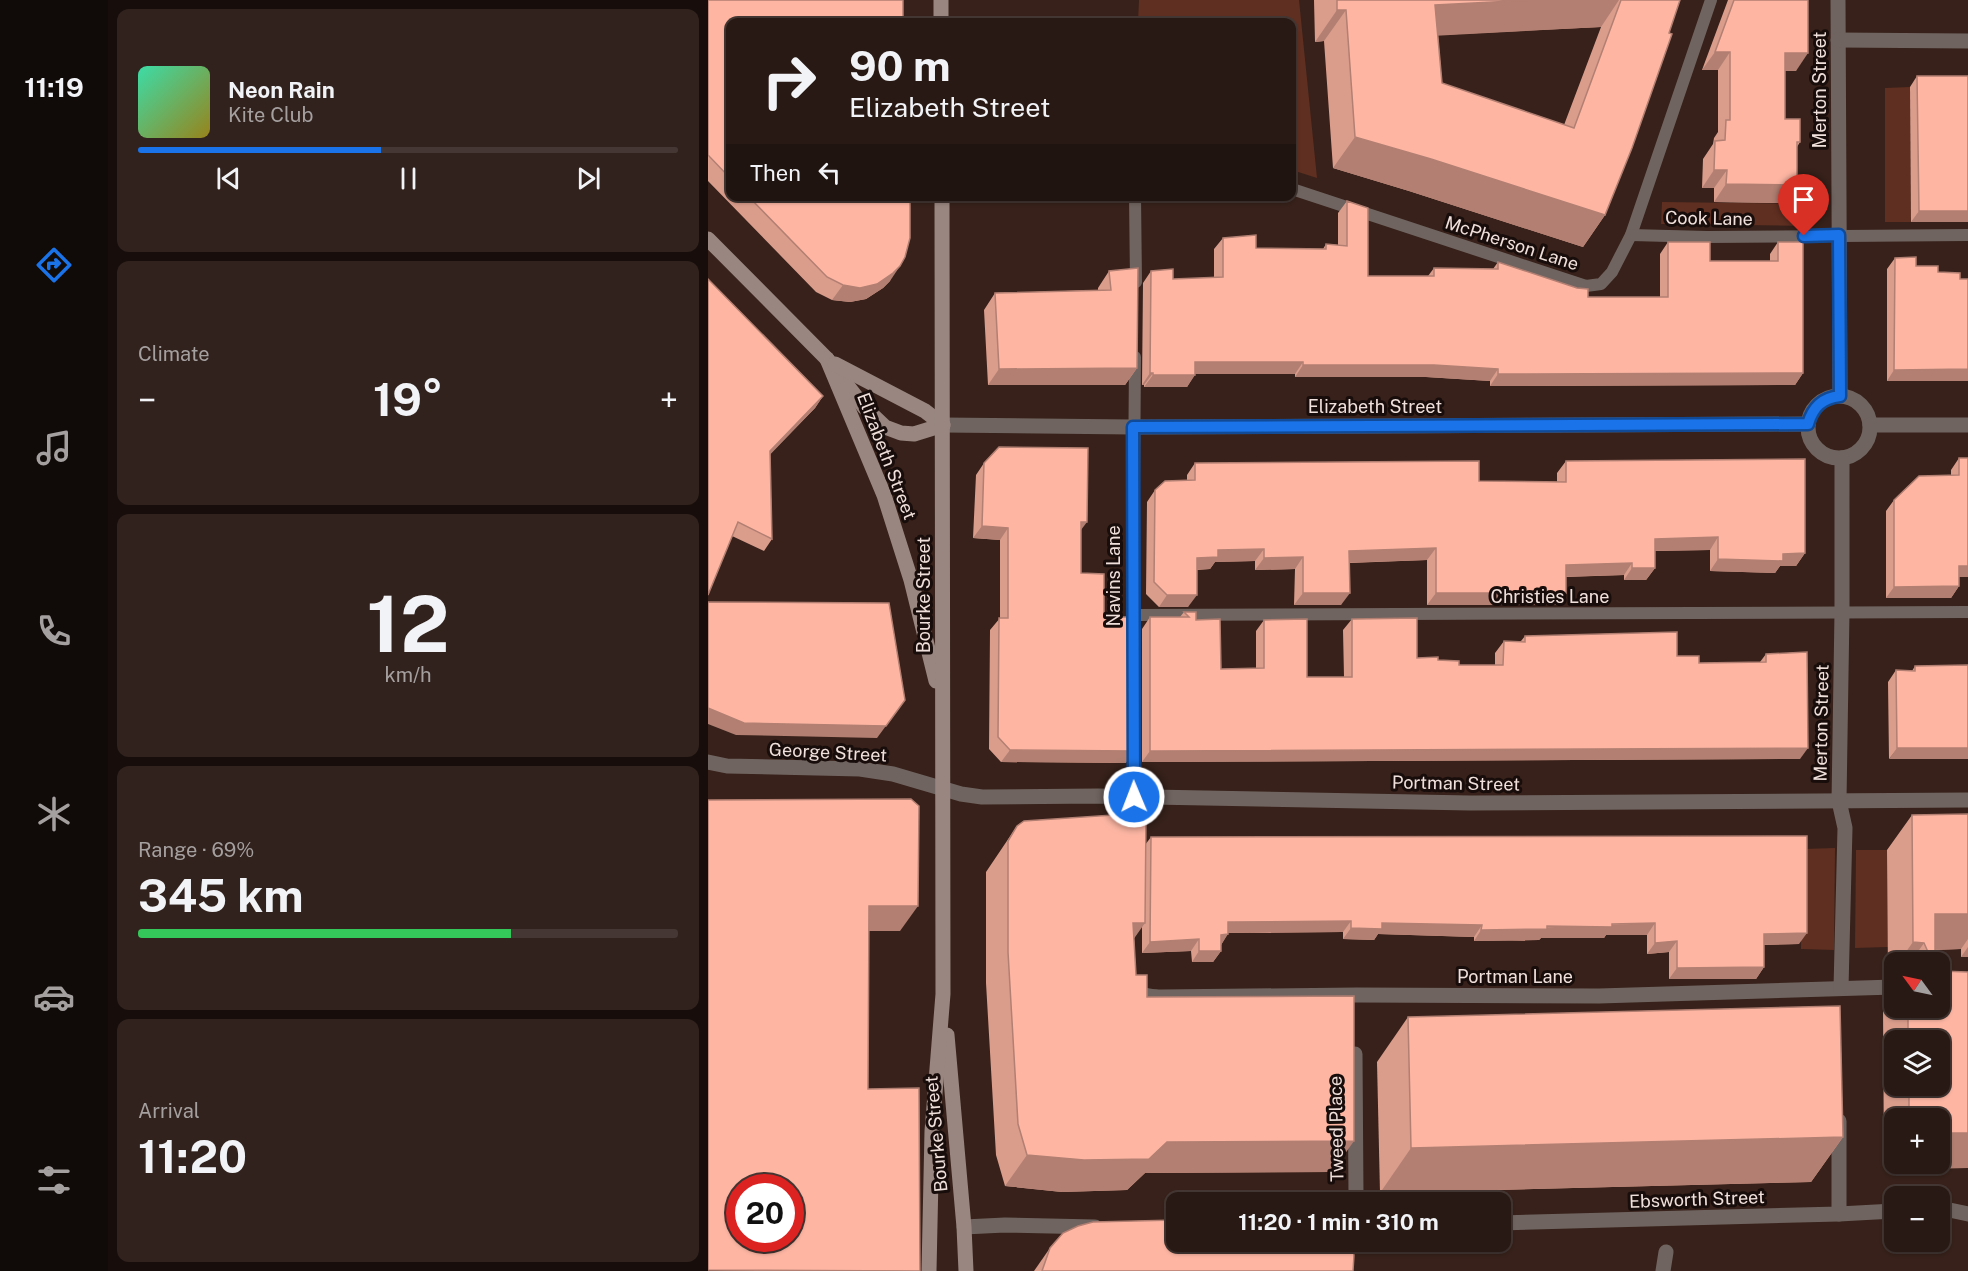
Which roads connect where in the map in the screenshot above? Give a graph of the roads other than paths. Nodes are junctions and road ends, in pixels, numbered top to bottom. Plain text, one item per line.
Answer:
1 (941, 0) edge
2 (1711, 0) edge
3 (1838, 0) edge
4 (941, 18) edge
5 (1838, 40) junction
6 (1968, 40) edge
7 (1296, 190) edge
8 (942, 201) edge
9 (1135, 201) edge
10 (1631, 235) junction
11 (1839, 235) junction
12 (1968, 235) edge
13 (708, 239) edge
14 (1136, 298) edge
15 (1135, 344) edge
16 (827, 359) junction
17 (1840, 396) junction
18 (1808, 424) junction
19 (1968, 424) edge
20 (943, 425) junction
21 (1870, 425) junction
22 (1133, 427) junction
23 (1842, 458) junction
24 (1842, 612) junction
25 (1968, 612) edge
26 (1133, 615) junction
27 (1133, 638) edge
28 (942, 707) junction
29 (1134, 718) edge
30 (708, 762) edge
31 (944, 789) junction
32 (1134, 797) junction
33 (1968, 800) edge
34 (1839, 801) junction
35 (1134, 855) edge
36 (1133, 967) edge
37 (1884, 987) edge
38 (1841, 988) junction
39 (943, 994) junction
40 (1355, 1054) edge
41 (1840, 1104) edge
42 (1356, 1192) edge
43 (1950, 1210) edge
44 (1884, 1212) edge
45 (1839, 1214) junction
46 (1968, 1214) edge
47 (1511, 1224) edge
48 (964, 1227) junction
49 (1108, 1227) edge
50 (1666, 1252) dead end
51 (929, 1271) edge
52 (966, 1271) edge
53 (1663, 1271) edge

1 - 4 main road
2 - 10 lane, McPherson Lane
3 - 5 street, Merton Street
5 - 6 street
5 - 11 street, Merton Street
7 - 10 lane, McPherson Lane
8 - 20 main road, Bourke Street
9 - 14 lane
10 - 11 lane, Cook Lane
11 - 12 lane, Cook Lane
11 - 17 street, Merton Street
13 - 16 main road, Elizabeth Street
15 - 22 lane, Navins Lane
16 - 20 main road, Elizabeth Street
16 - 20 main road, Elizabeth Street
16 - 28 main road, Elizabeth Street
17 - 18 street
17 - 21 street
18 - 22 street, Elizabeth Street
18 - 23 street
19 - 21 street
20 - 22 street, Elizabeth Street
20 - 28 main road, Bourke Street
21 - 23 street
22 - 26 lane, Navins Lane
23 - 24 street, Merton Street
24 - 25 lane, Christies Lane
24 - 26 lane, Christies Lane
24 - 34 street, Merton Street
26 - 27 lane, Navins Lane
28 - 31 main road, Bourke Street
29 - 32 lane
30 - 31 street, George Street
31 - 32 street, Portman Street
31 - 39 main road, Bourke Street
32 - 34 street, Portman Street
32 - 35 street
33 - 34 street, Portman Street
34 - 38 street, Merton Street
36 - 38 street, Portman Lane
37 - 38 street, Portman Lane
39 - 48 main road, Bourke Street
39 - 51 main road, Bourke Street
40 - 42 street, Tweed Place
41 - 45 street
43 - 46 street
44 - 45 street, Ebsworth Street
45 - 47 street, Ebsworth Street
48 - 49 street
48 - 52 main road, Bourke Street
50 - 53 street

